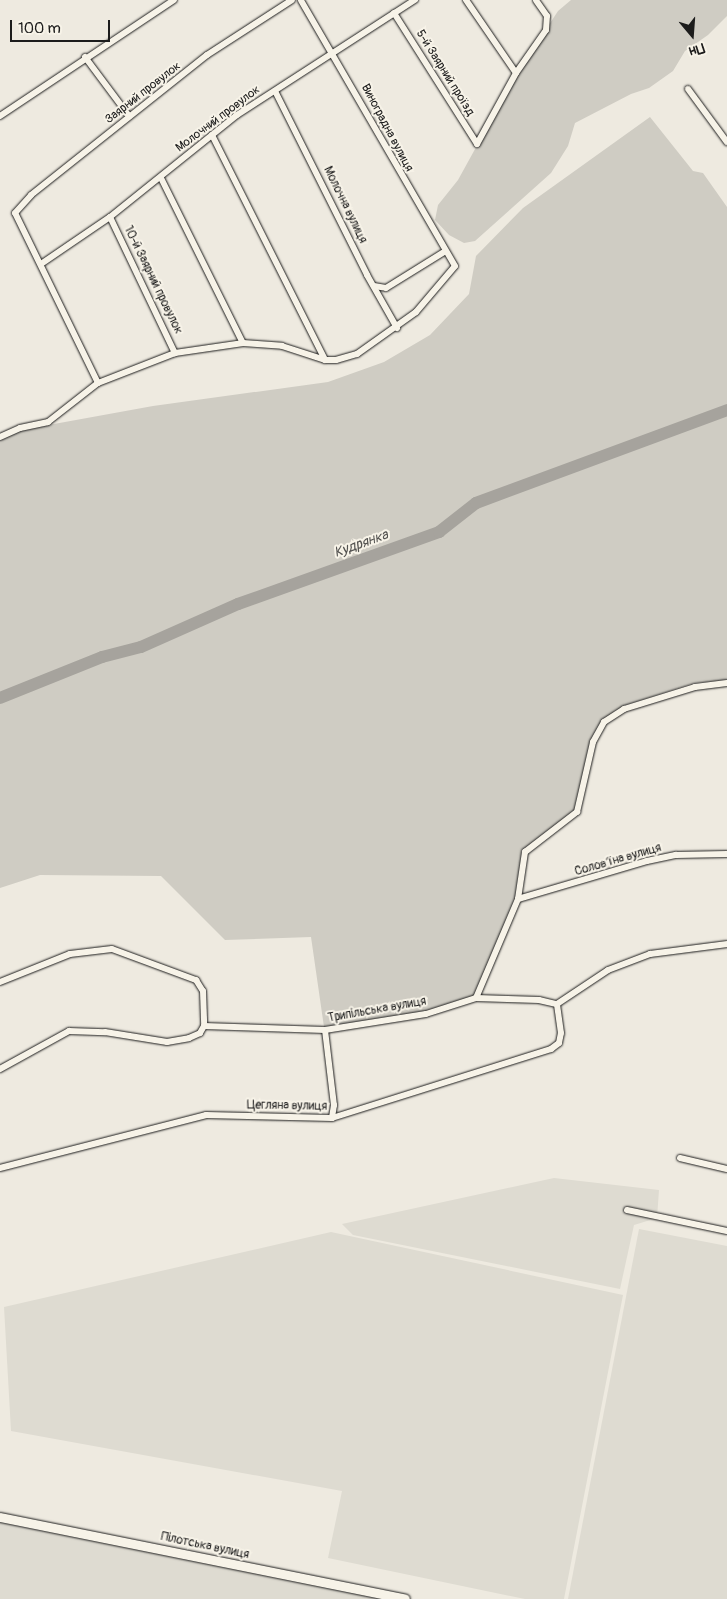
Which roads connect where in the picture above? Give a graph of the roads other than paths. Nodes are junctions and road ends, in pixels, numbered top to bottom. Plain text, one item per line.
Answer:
1 (174, 0) edge
2 (292, 0) edge
3 (301, 0) edge
4 (415, 0) edge
5 (466, 0) edge
6 (536, 0) edge
7 (394, 13) junction
8 (334, 52) junction
9 (85, 57) junction
10 (516, 73) junction
11 (688, 89) dead end
12 (275, 91) junction
13 (0, 116) edge
14 (129, 116) junction
15 (212, 135) junction
16 (727, 142) edge
17 (160, 178) junction
18 (110, 217) junction
19 (444, 252) junction
20 (41, 264) junction
21 (374, 286) junction
22 (397, 328) junction
23 (243, 343) junction
24 (175, 353) junction
25 (325, 360) junction
26 (98, 383) junction
27 (0, 437) edge
28 (727, 683) edge
29 (727, 854) edge
30 (518, 899) junction
31 (727, 944) edge
32 (0, 982) edge
33 (476, 998) junction
34 (557, 1004) junction
35 (204, 1026) junction
36 (324, 1030) junction
37 (0, 1068) edge
38 (332, 1118) junction
39 (680, 1158) dead end
40 (0, 1168) edge
41 (727, 1169) edge
42 (627, 1210) dead end
43 (727, 1231) edge
44 (0, 1516) edge
45 (405, 1599) edge

1 - 9 street
2 - 14 street, Заярний провулок
3 - 8 street, Виноградна вулиця
4 - 7 street, Молочний провулок
5 - 10 street
6 - 10 street
7 - 8 street, Молочний провулок
7 - 10 street, 5-й Заярний проїзд
8 - 12 street, Молочний провулок
8 - 19 street, Виноградна вулиця
9 - 13 street
9 - 14 street
11 - 16 street
12 - 15 street, Молочний провулок
12 - 21 street, Молочна вулиця
14 - 20 street, Заярний провулок
15 - 17 street, Молочний провулок
15 - 25 street
17 - 18 street, Молочний провулок
17 - 23 street
18 - 20 street, Молочний провулок
18 - 24 street, 10-й Заярний провулок
19 - 21 street
19 - 22 street, Виноградна вулиця
20 - 26 street
21 - 22 street, Молочна вулиця
22 - 25 street
23 - 24 street
23 - 25 street
24 - 26 street
26 - 27 street
28 - 30 street
29 - 30 street, Соловʼїна вулиця
30 - 33 street
31 - 34 street
32 - 35 street
33 - 34 street, Трипільська вулиця
33 - 36 street, Трипільська вулиця
34 - 38 street, Цегляна вулиця
35 - 36 street, Трипільська вулиця
35 - 37 street
36 - 38 street
38 - 40 street, Цегляна вулиця
39 - 41 street
42 - 43 street
44 - 45 street, Пілотська вулиця

